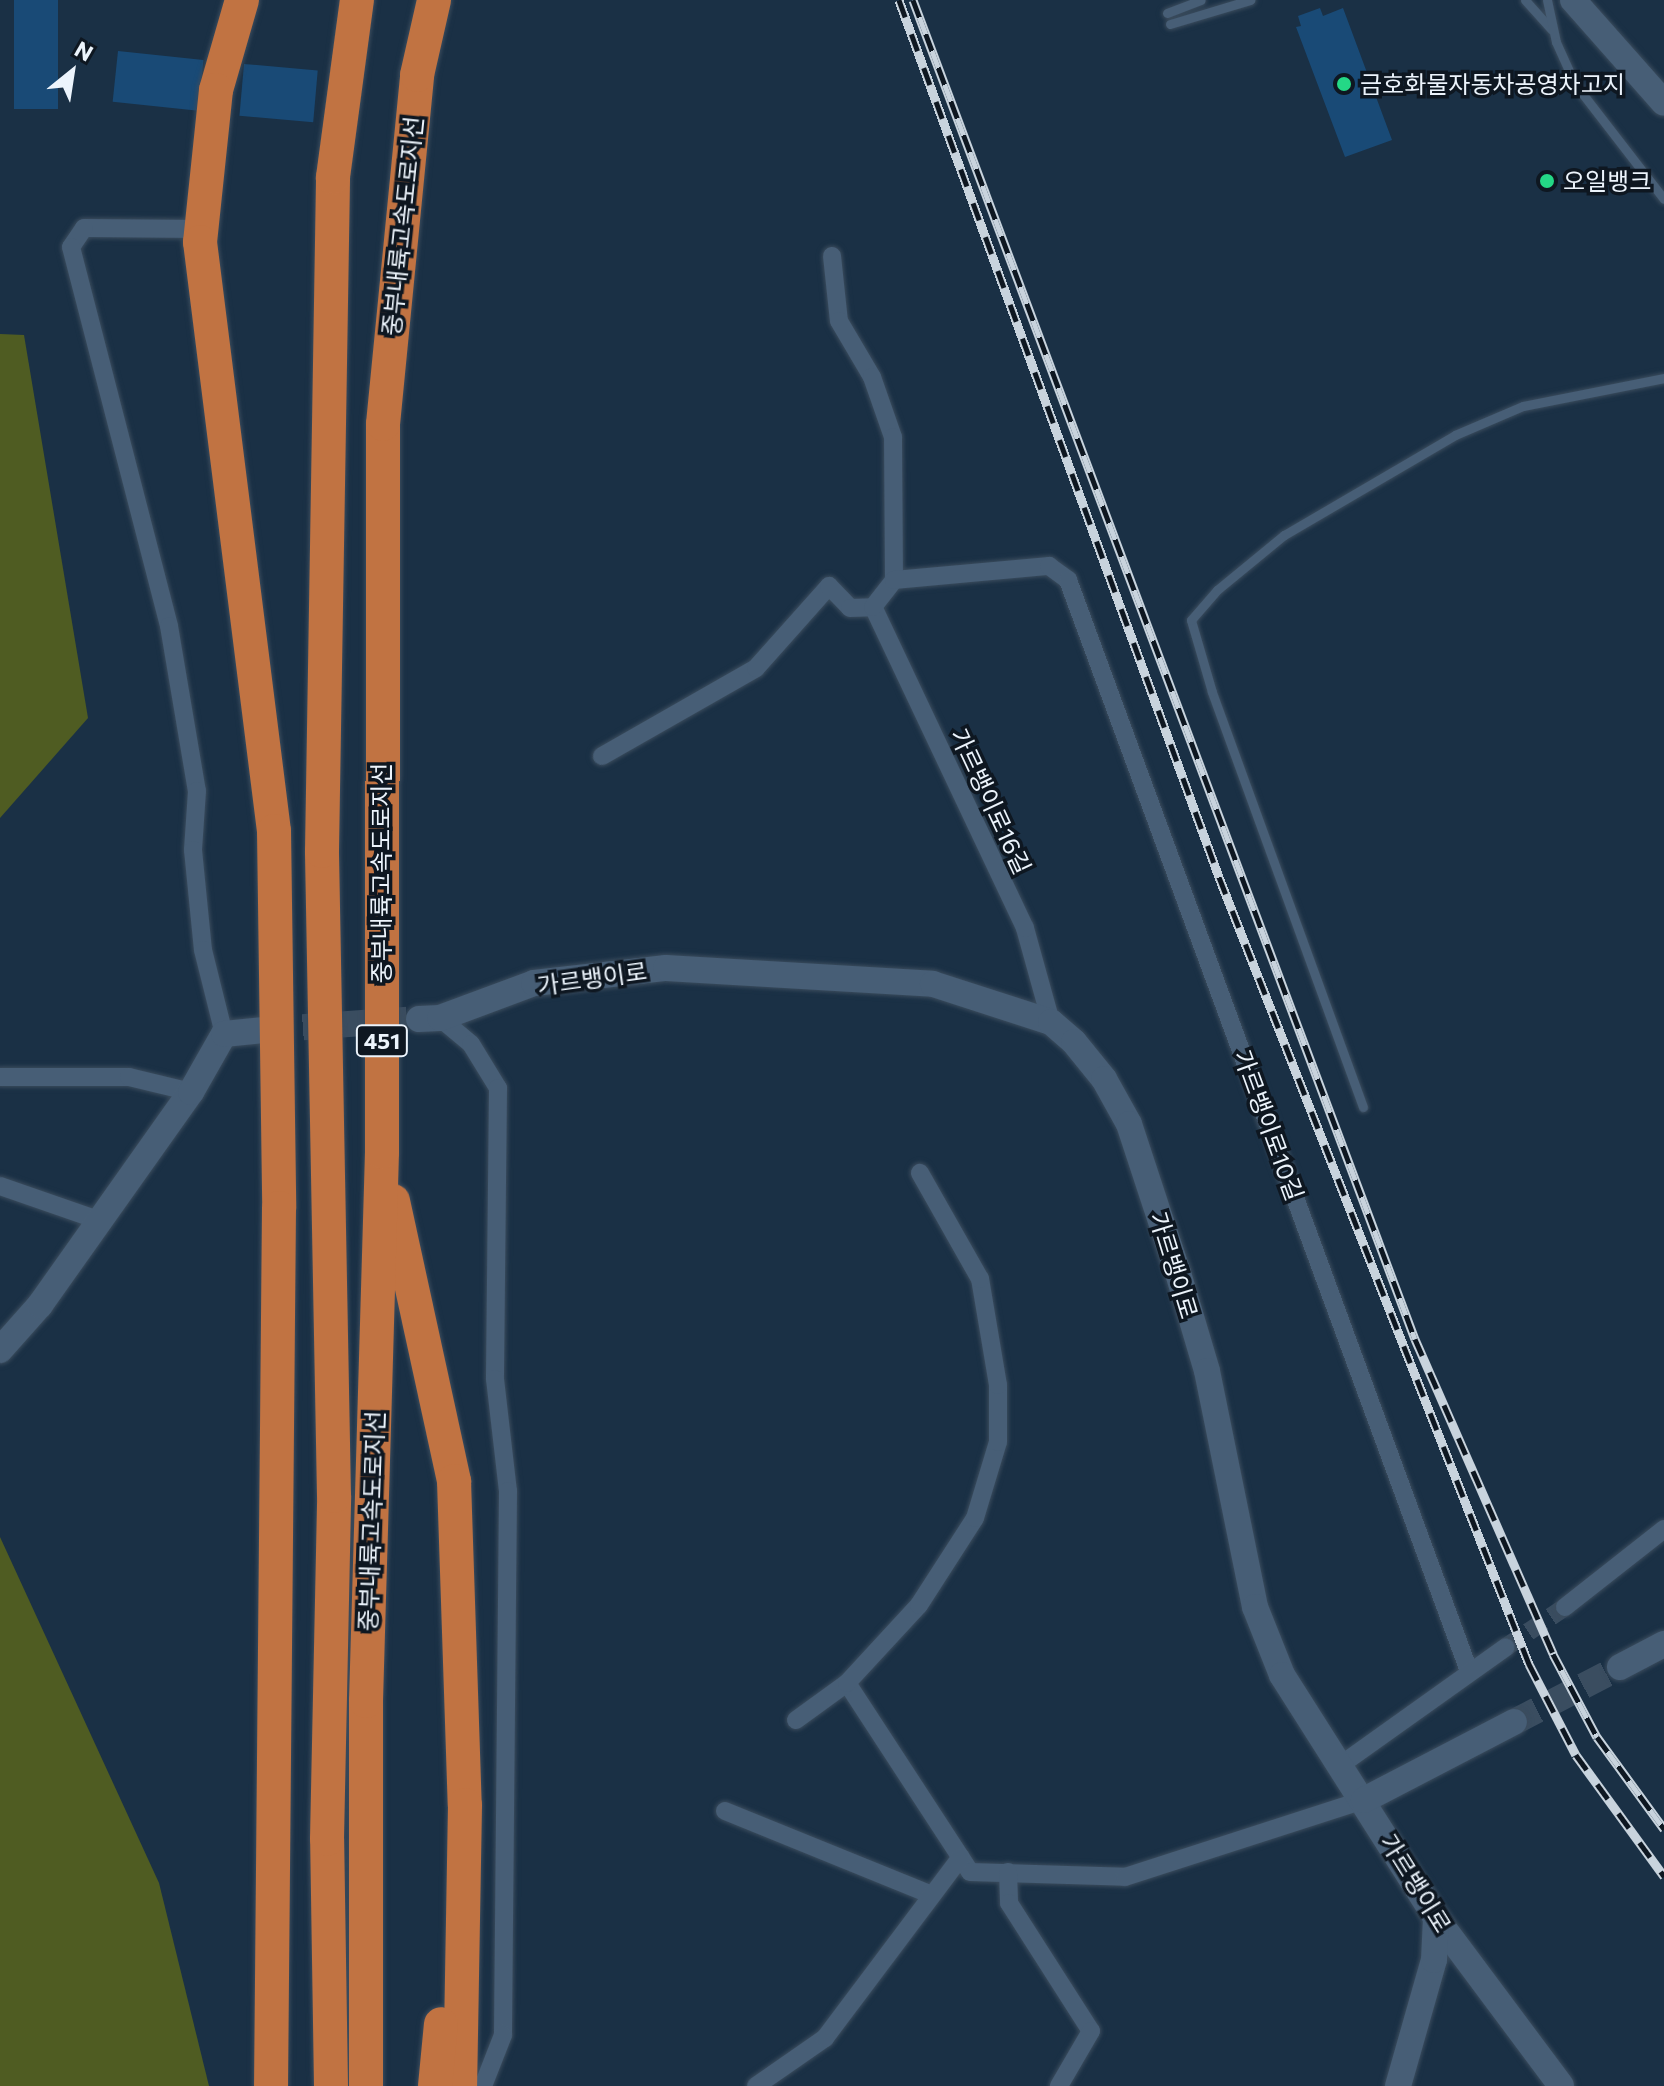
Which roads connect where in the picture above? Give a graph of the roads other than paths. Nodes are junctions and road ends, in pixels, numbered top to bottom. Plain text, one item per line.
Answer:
1 (242, 0) edge
2 (357, 0) edge
3 (434, 0) edge
4 (1201, 0) edge
5 (1250, 0) edge
6 (1525, 0) edge
7 (1547, 0) edge
8 (1573, 0) edge
9 (1167, 13) dead end
10 (1170, 24) dead end
11 (1554, 31) junction
12 (1664, 103) edge
13 (1664, 199) edge
14 (202, 229) junction
15 (832, 256) dead end
16 (1664, 378) edge
17 (894, 580) junction
18 (873, 607) junction
19 (602, 756) dead end
20 (430, 1018) joint
21 (1051, 1022) junction
22 (264, 1030) tunnel mouth
23 (224, 1034) junction
24 (0, 1077) edge
25 (191, 1092) junction
26 (1363, 1107) dead end
27 (382, 1152) junction
28 (920, 1173) dead end
29 (0, 1186) edge
30 (98, 1220) junction
31 (0, 1350) edge
32 (1664, 1529) edge
33 (1565, 1607) tunnel mouth
34 (1664, 1644) edge
35 (1506, 1647) tunnel mouth
36 (1620, 1667) tunnel mouth
37 (1469, 1671) junction
38 (847, 1683) junction
39 (796, 1720) dead end
40 (1514, 1722) tunnel mouth
41 (1342, 1764) junction
42 (1364, 1800) junction
43 (465, 1805) junction
44 (725, 1811) dead end
45 (961, 1857) junction
46 (1008, 1872) junction
47 (932, 1895) junction
48 (1436, 1918) junction
49 (271, 2086) edge
50 (331, 2086) edge
51 (366, 2086) edge
52 (435, 2086) edge
53 (460, 2086) edge
54 (483, 2086) edge
55 (756, 2086) edge
56 (1059, 2086) edge
57 (1398, 2086) edge
58 (1561, 2086) edge

1 - 14 highway
2 - 50 highway, 중부내륙고속도로지선 / 451
3 - 27 highway, 중부내륙고속도로지선 / 451
4 - 9 lane
5 - 10 lane
6 - 11 lane
7 - 11 lane
8 - 12 street
11 - 13 lane
14 - 23 street
14 - 49 highway
15 - 17 street
16 - 26 lane
17 - 18 street
17 - 37 street, 가르뱅이로10길
18 - 19 street
18 - 21 street, 가르뱅이로16길
20 - 21 street, 가르뱅이로
20 - 54 street
21 - 41 street, 가르뱅이로
22 - 23 street
23 - 25 street
24 - 25 street
25 - 30 street
27 - 43 highway
27 - 51 highway, 중부내륙고속도로지선 / 451
28 - 38 street
29 - 30 street
30 - 31 street
32 - 33 street
34 - 36 street
35 - 37 street
37 - 41 street
38 - 39 street
38 - 45 street
40 - 42 street
41 - 42 street, 가르뱅이로
42 - 46 street
42 - 48 street, 가르뱅이로
43 - 52 highway
43 - 53 highway
44 - 47 street
45 - 46 street
45 - 47 street
46 - 56 street
47 - 55 street
48 - 57 street
48 - 58 street, 가르뱅이로

